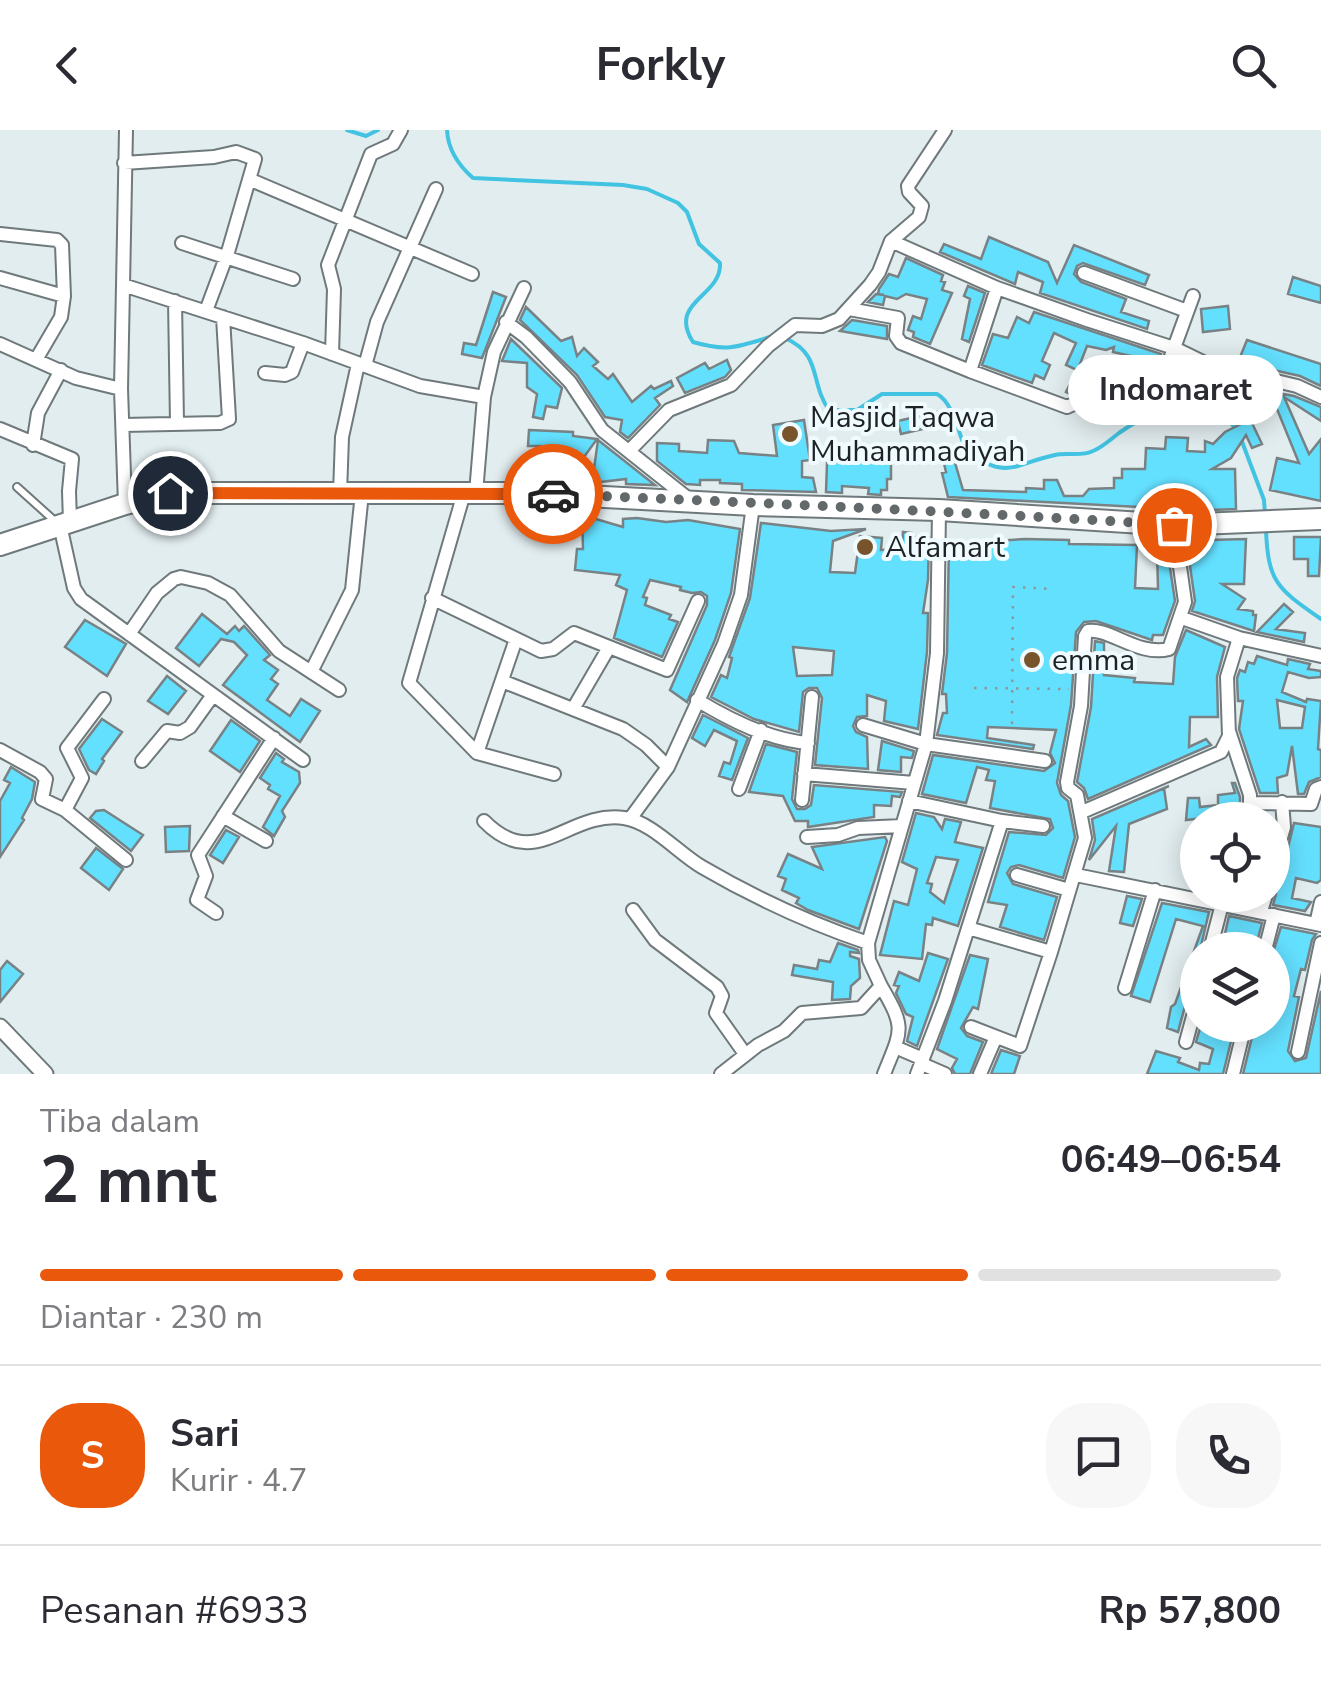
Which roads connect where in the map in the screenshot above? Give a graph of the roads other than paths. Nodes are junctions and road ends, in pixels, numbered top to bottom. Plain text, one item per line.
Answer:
1 (126, 130) edge
2 (401, 130) edge
3 (945, 130) edge
4 (124, 163) junction
5 (251, 180) junction
6 (436, 189) dead end
7 (345, 220) junction
8 (0, 234) edge
9 (890, 241) junction
10 (182, 243) dead end
11 (410, 248) junction
12 (226, 256) junction
13 (1084, 273) dead end
14 (472, 274) dead end
15 (0, 278) edge
16 (292, 280) dead end
17 (123, 285) junction
18 (524, 288) dead end
19 (997, 288) junction
20 (64, 296) junction
21 (1193, 296) dead end
22 (175, 301) junction
23 (849, 309) junction
24 (206, 311) junction
25 (1188, 312) junction
26 (224, 317) junction
27 (506, 322) junction
28 (303, 343) junction
29 (1174, 348) junction
30 (2, 349) edge
31 (332, 354) junction
32 (37, 358) junction
33 (362, 365) junction
34 (61, 370) junction
35 (970, 371) junction
36 (265, 373) dead end
37 (121, 388) junction
38 (484, 397) junction
39 (1321, 397) edge
40 (177, 423) junction
41 (122, 425) junction
42 (0, 429) edge
43 (34, 445) junction
44 (629, 451) junction
45 (18, 487) dead end
46 (340, 493) junction
47 (362, 493) junction
48 (470, 493) junction
49 (690, 500) junction
50 (124, 504) junction
51 (753, 505) junction
52 (939, 510) junction
53 (1321, 520) edge
54 (65, 524) junction
55 (1174, 525) junction
56 (0, 545) edge
57 (432, 598) junction
58 (698, 601) dead end
59 (1182, 618) junction
60 (129, 634) junction
61 (516, 638) junction
62 (1239, 638) junction
63 (608, 648) junction
64 (1321, 656) edge
65 (311, 672) junction
66 (502, 682) junction
67 (339, 690) dead end
68 (213, 695) junction
69 (812, 697) dead end
70 (104, 699) dead end
71 (697, 700) junction
72 (573, 710) junction
73 (862, 725) dead end
74 (760, 730) junction
75 (1229, 731) junction
76 (274, 738) junction
77 (808, 742) junction
78 (926, 744) junction
79 (477, 753) junction
80 (2, 756) edge
81 (142, 760) dead end
82 (303, 760) dead end
83 (1045, 761) dead end
84 (668, 766) junction
85 (554, 774) dead end
86 (804, 774) junction
87 (914, 782) junction
88 (1321, 787) edge
89 (739, 790) dead end
90 (802, 800) dead end
91 (909, 801) junction
92 (1251, 802) edge
93 (1290, 803) edge
94 (64, 810) junction
95 (1082, 812) junction
96 (223, 816) junction
97 (630, 818) junction
98 (484, 821) dead end
99 (1002, 821) junction
100 (902, 826) junction
101 (1043, 826) dead end
102 (807, 837) dead end
103 (266, 841) dead end
104 (126, 860) dead end
105 (1017, 875) dead end
106 (1076, 875) junction
107 (1069, 890) junction
108 (1155, 890) junction
109 (1180, 894) edge
110 (1321, 902) edge
111 (633, 910) dead end
112 (1265, 912) edge
113 (216, 913) dead end
114 (1268, 913) junction
115 (1318, 925) edge
116 (968, 928) junction
117 (1266, 932) edge
118 (868, 943) junction
119 (1321, 943) edge
120 (1052, 952) junction
121 (881, 986) junction
122 (1125, 988) dead end
123 (0, 1026) edge
124 (971, 1027) dead end
125 (996, 1038) junction
126 (1241, 1042) edge
127 (895, 1047) junction
128 (1298, 1052) dead end
129 (746, 1054) junction
130 (920, 1066) edge
131 (45, 1074) edge
132 (721, 1074) edge
133 (884, 1074) edge
134 (945, 1074) edge
135 (980, 1074) edge
136 (1233, 1074) edge

1 - 4 street
2 - 7 street
3 - 9 street
4 - 5 street
4 - 17 street
5 - 7 street
5 - 12 street
6 - 11 street
7 - 11 street
7 - 31 street
8 - 20 street
9 - 19 street
9 - 23 street
10 - 12 street
11 - 14 street
11 - 33 street
12 - 16 street
12 - 24 street
13 - 25 street
15 - 20 street
17 - 22 street
17 - 37 street
18 - 27 street
19 - 29 street
19 - 35 street
20 - 32 street
21 - 25 street
22 - 24 street
22 - 40 street
23 - 35 street
23 - 44 street
24 - 26 street
25 - 29 street
26 - 28 street
26 - 40 street
27 - 38 street
27 - 44 street
28 - 31 street
28 - 36 street
29 - 35 street
29 - 39 street
30 - 32 street
31 - 33 street
32 - 34 street
33 - 38 street
33 - 46 street
34 - 37 street
34 - 43 street
37 - 41 street
38 - 48 street
40 - 41 street
41 - 50 street
42 - 43 street
43 - 54 street
44 - 49 street
45 - 54 lane
46 - 47 highway
46 - 50 highway
47 - 48 highway
47 - 65 street
48 - 49 highway
48 - 57 street
49 - 51 highway
50 - 54 highway
51 - 52 highway
51 - 71 street
52 - 55 highway
52 - 78 street
53 - 55 highway
54 - 56 highway
54 - 60 street
55 - 59 street
57 - 61 street
57 - 79 street
58 - 63 street
59 - 62 street
59 - 95 street
60 - 65 street
60 - 68 street
61 - 63 street
61 - 66 street
62 - 64 street
62 - 75 street
63 - 72 street
65 - 67 street
66 - 72 street
66 - 79 street
68 - 76 street
68 - 81 street
69 - 77 street
70 - 94 street
71 - 74 street
71 - 84 street
72 - 84 street
73 - 78 street
74 - 77 street
74 - 89 street
75 - 92 street
75 - 95 street
76 - 82 street
76 - 96 street
77 - 86 street
78 - 83 street
78 - 87 street
79 - 85 street
80 - 94 street
84 - 97 street
86 - 87 street
86 - 90 street
87 - 91 street
88 - 93 street
91 - 99 street
91 - 100 street
94 - 104 street
95 - 106 street
96 - 103 street
96 - 113 street
97 - 98 street
97 - 118 street
99 - 101 street
99 - 116 street
100 - 102 street
100 - 118 street
105 - 107 street
106 - 107 street
106 - 108 street
107 - 120 street
108 - 109 street
108 - 122 street
110 - 115 street
111 - 129 street
112 - 114 street
114 - 115 street
114 - 117 street
116 - 120 street
116 - 130 street
118 - 121 street
119 - 128 street
120 - 125 street
121 - 127 street
121 - 129 street
123 - 131 street
124 - 125 street
125 - 135 street
126 - 136 street
127 - 130 street
127 - 133 street
129 - 132 street
130 - 134 street

